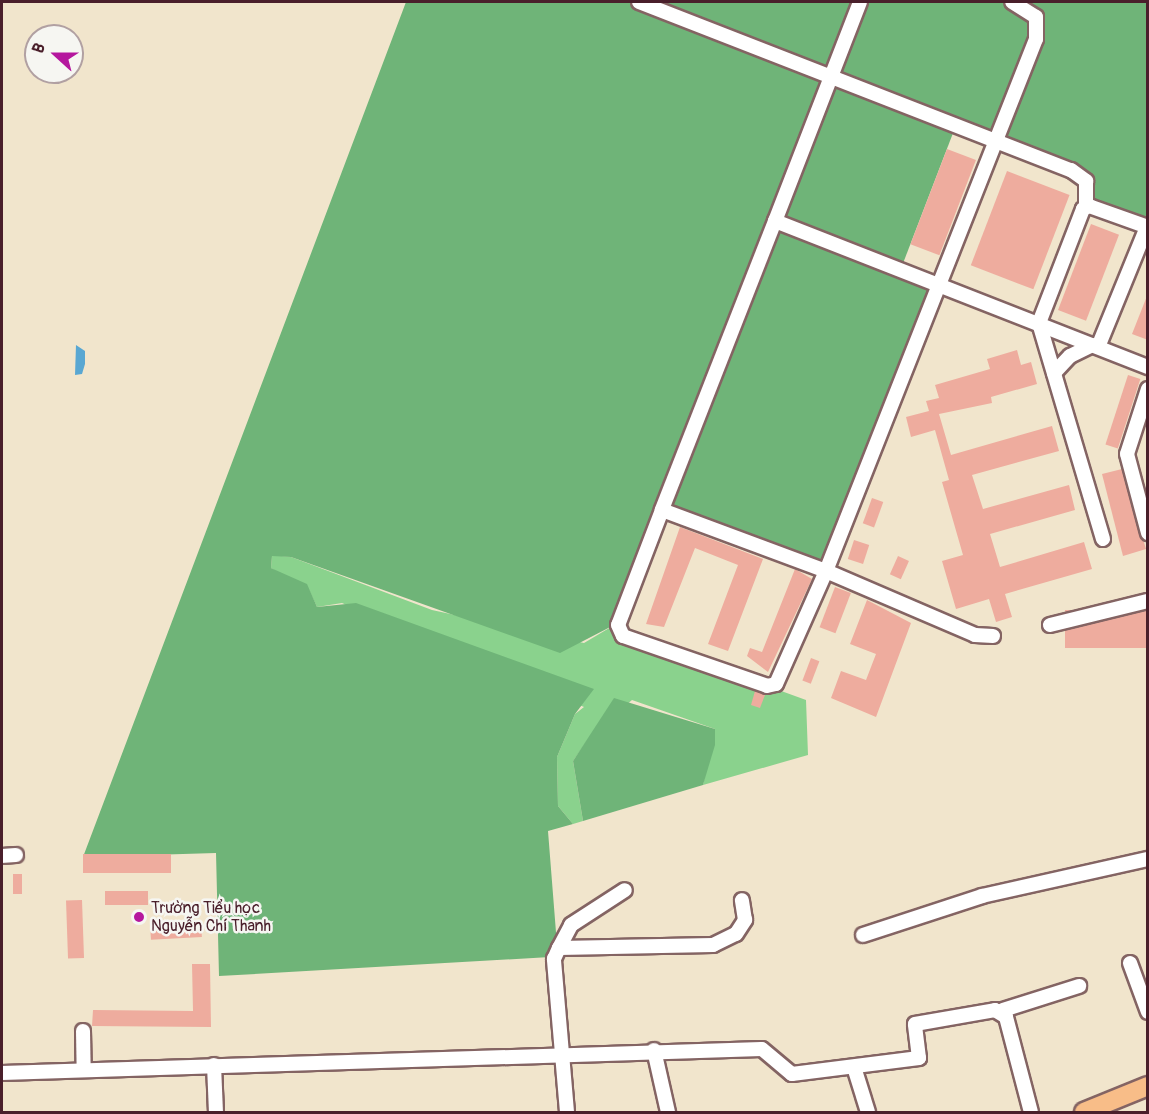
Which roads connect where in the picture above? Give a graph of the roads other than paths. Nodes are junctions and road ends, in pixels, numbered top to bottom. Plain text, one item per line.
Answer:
1 (639, 2) edge
2 (860, 2) edge
3 (1012, 2) edge
4 (831, 77) junction
5 (997, 142) junction
6 (1086, 207) junction
7 (775, 221) junction
8 (1147, 227) edge
9 (942, 285) junction
10 (1039, 323) junction
11 (1096, 346) junction
12 (1148, 367) edge
13 (1054, 373) junction
14 (1148, 389) edge
15 (662, 510) junction
16 (1148, 533) edge
17 (1103, 539) dead end
18 (826, 571) junction
19 (1148, 601) edge
20 (1050, 625) dead end
21 (993, 636) dead end
22 (16, 855) dead end
23 (2, 856) edge
24 (1148, 859) edge
25 (625, 890) dead end
26 (742, 900) dead end
27 (863, 935) dead end
28 (559, 948) junction
29 (1130, 963) dead end
30 (1079, 986) dead end
31 (1003, 1010) junction
32 (1148, 1012) edge
33 (83, 1031) dead end
34 (654, 1050) junction
35 (562, 1052) junction
36 (214, 1065) junction
37 (854, 1066) junction
38 (84, 1070) junction
39 (2, 1073) edge
40 (1148, 1086) edge
41 (216, 1113) edge
42 (567, 1113) edge
43 (668, 1113) edge
44 (868, 1113) edge
45 (1030, 1113) edge
46 (1084, 1113) edge

1 - 4 street
2 - 4 street
3 - 5 street
4 - 5 street
4 - 7 street
5 - 6 street
5 - 9 street
6 - 8 street
6 - 10 street
7 - 9 street
7 - 15 street
8 - 11 street
9 - 10 street
9 - 18 street
10 - 11 street
10 - 13 street
11 - 12 street
11 - 13 street
13 - 17 street
14 - 16 street
15 - 18 street
15 - 18 street
18 - 21 street
19 - 20 street
22 - 23 street
24 - 27 street
25 - 28 street
26 - 28 street
28 - 35 street
29 - 32 street
30 - 31 street
31 - 37 street
31 - 45 street
33 - 38 street
34 - 35 street
34 - 37 street
34 - 43 street
35 - 36 street
35 - 42 street
36 - 38 street
36 - 41 street
37 - 44 street
38 - 39 street
40 - 46 main road

